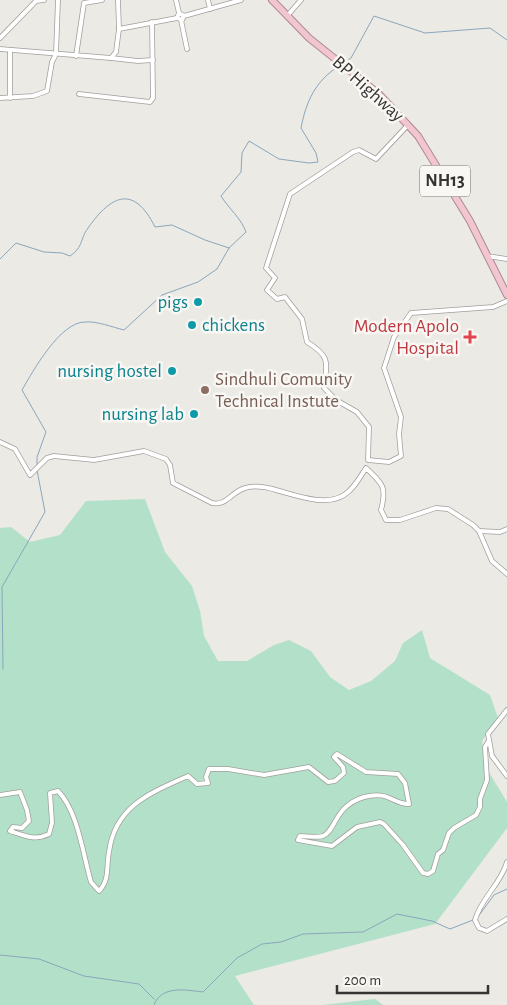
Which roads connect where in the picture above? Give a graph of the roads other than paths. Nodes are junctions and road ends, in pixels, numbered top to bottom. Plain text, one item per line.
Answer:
1 (44, 0) edge
2 (58, 0) edge
3 (102, 0) edge
4 (118, 0) edge
5 (176, 0) edge
6 (208, 0) edge
7 (241, 0) edge
8 (272, 0) edge
9 (301, 0) edge
10 (210, 9) junction
11 (287, 16) junction
12 (180, 17) junction
13 (152, 22) junction
14 (120, 29) junction
15 (0, 38) edge
16 (187, 48) dead end
17 (0, 49) edge
18 (10, 50) junction
19 (56, 54) junction
20 (76, 56) junction
21 (111, 58) junction
22 (154, 60) junction
23 (79, 94) dead end
24 (0, 98) edge
25 (10, 98) junction
26 (408, 125) junction
27 (488, 256) junction
28 (507, 260) edge
29 (507, 295) edge
30 (507, 301) edge
31 (0, 442) edge
32 (368, 460) junction
33 (366, 468) junction
34 (507, 529) edge
35 (479, 531) junction
36 (507, 574) edge
37 (507, 710) edge
38 (488, 742) junction
39 (507, 776) edge
40 (0, 794) edge
41 (507, 862) edge
42 (507, 919) edge

1 - 15 street
2 - 19 street
3 - 20 street
4 - 14 street
5 - 12 street
6 - 10 street
7 - 10 street
8 - 11 highway, BP Highway / NH13
9 - 11 street
10 - 12 street
11 - 26 highway, BP Highway / NH13
12 - 13 street
12 - 16 street
13 - 14 street
13 - 22 street
14 - 21 street
17 - 18 street
18 - 19 street
18 - 25 street
19 - 20 street
19 - 25 street
20 - 21 street
21 - 22 street
22 - 23 street
24 - 25 street
26 - 27 highway, BP Highway / NH13
26 - 32 street
27 - 28 street
27 - 29 highway, BP Highway / NH13
30 - 32 street
31 - 33 street
32 - 33 street
33 - 35 street
34 - 35 street
35 - 36 street
37 - 38 street
38 - 39 street
38 - 40 street
41 - 42 street

